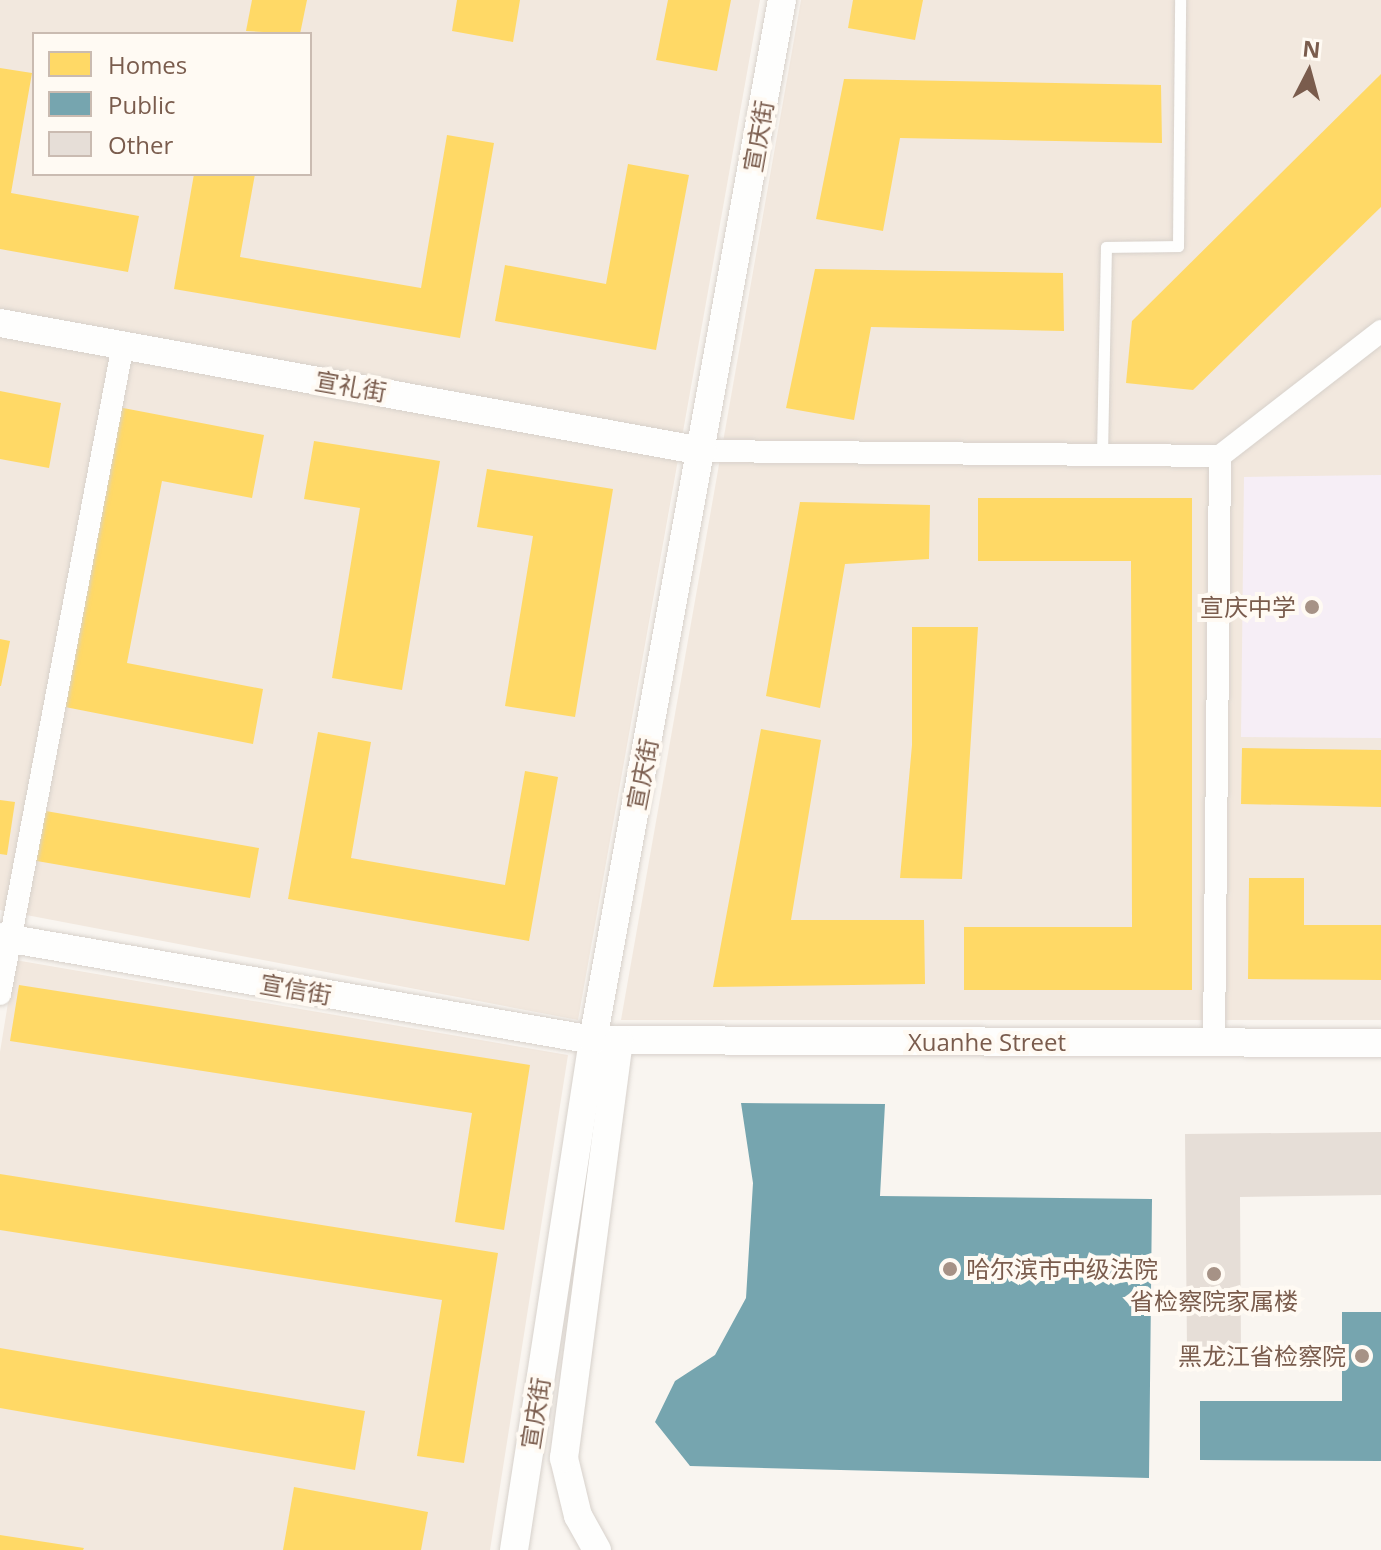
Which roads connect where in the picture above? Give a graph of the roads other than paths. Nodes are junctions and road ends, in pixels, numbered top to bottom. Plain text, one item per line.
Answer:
1 (782, 0) edge
2 (1180, 0) edge
3 (0, 323) edge
4 (1381, 331) edge
5 (123, 344) junction
6 (702, 451) junction
7 (1102, 454) junction
8 (1220, 456) junction
9 (4, 938) edge
10 (0, 994) edge
11 (606, 1041) junction
12 (1214, 1042) junction
13 (1381, 1043) edge
14 (514, 1550) edge
15 (597, 1550) edge

1 - 6 street, 宣庆街
2 - 7 lane
3 - 5 street, 宣礼街
4 - 8 street
5 - 6 street, 宣礼街
5 - 9 street
6 - 7 street
6 - 11 street, 宣庆街
7 - 8 street
8 - 12 street
9 - 10 street
9 - 11 street, 宣信街
11 - 12 street, Xuanhe Street
11 - 14 street, 宣庆街
11 - 15 street
12 - 13 street, Xuanhe Street

